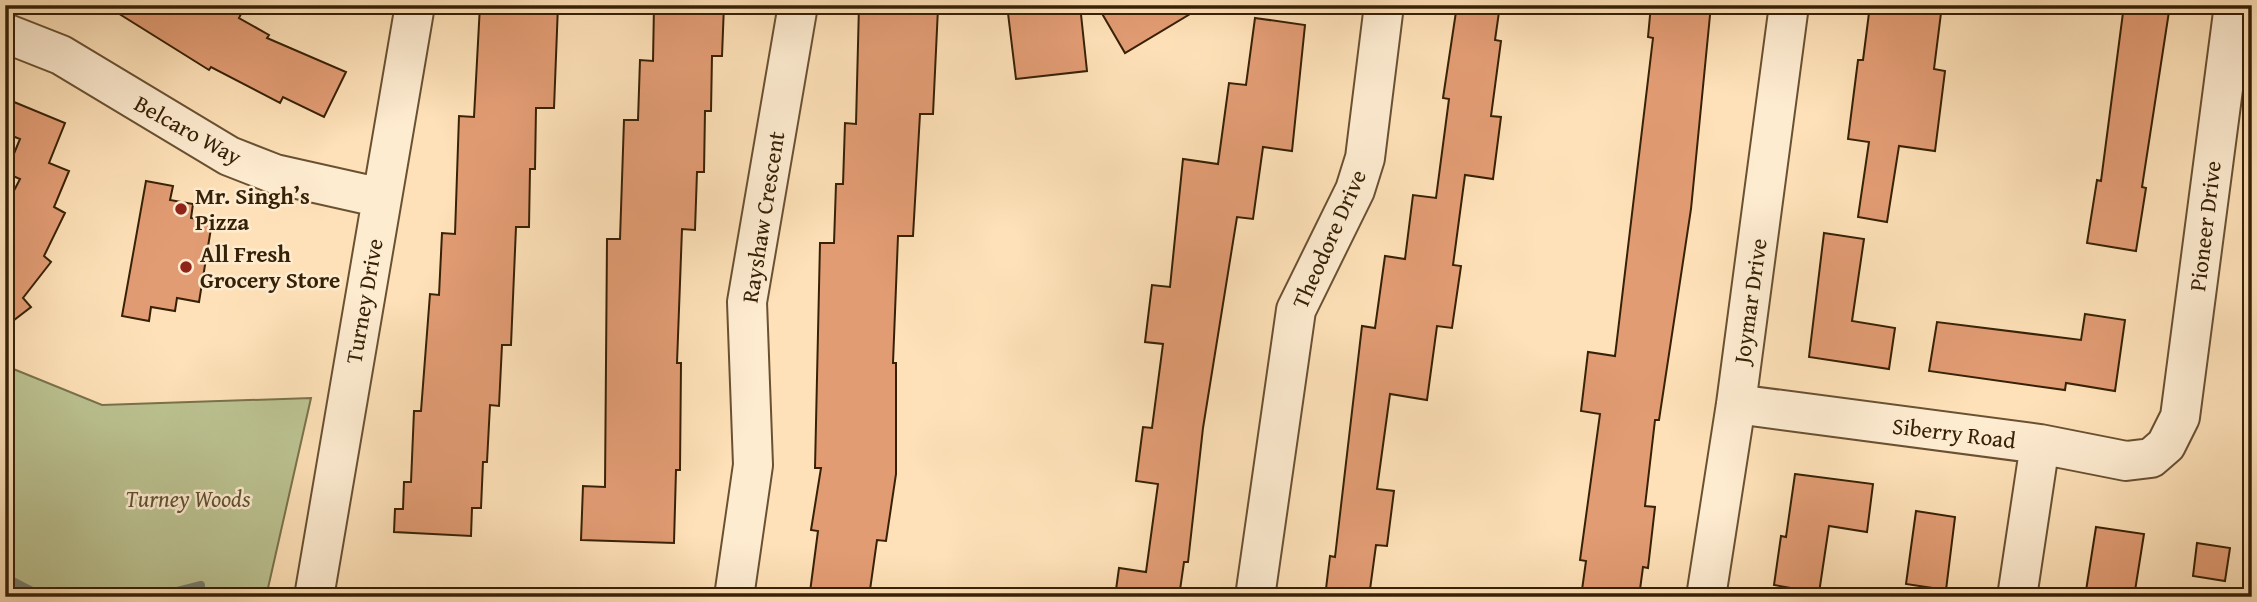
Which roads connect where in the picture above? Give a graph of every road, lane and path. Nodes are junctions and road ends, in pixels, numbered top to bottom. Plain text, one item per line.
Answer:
1 (415, 5) edge
2 (798, 5) edge
3 (1384, 5) edge
4 (1789, 5) edge
5 (2234, 5) edge
6 (5, 33) edge
7 (382, 198) junction
8 (1737, 404) junction
9 (2040, 444) junction
10 (2166, 445) joint
11 (314, 597) edge
12 (734, 597) edge
13 (1255, 597) edge
14 (1706, 597) edge
15 (2017, 597) edge

1 - 7 street, Turney Drive
2 - 12 street, Rayshaw Crescent
3 - 13 street, Theodore Drive
4 - 8 street, Joymar Drive
5 - 10 street, Pioneer Drive
6 - 7 street, Belcaro Way
7 - 11 street, Turney Drive
8 - 9 street, Siberry Road
8 - 14 street, Joymar Drive
9 - 10 street, Siberry Road
9 - 15 street

